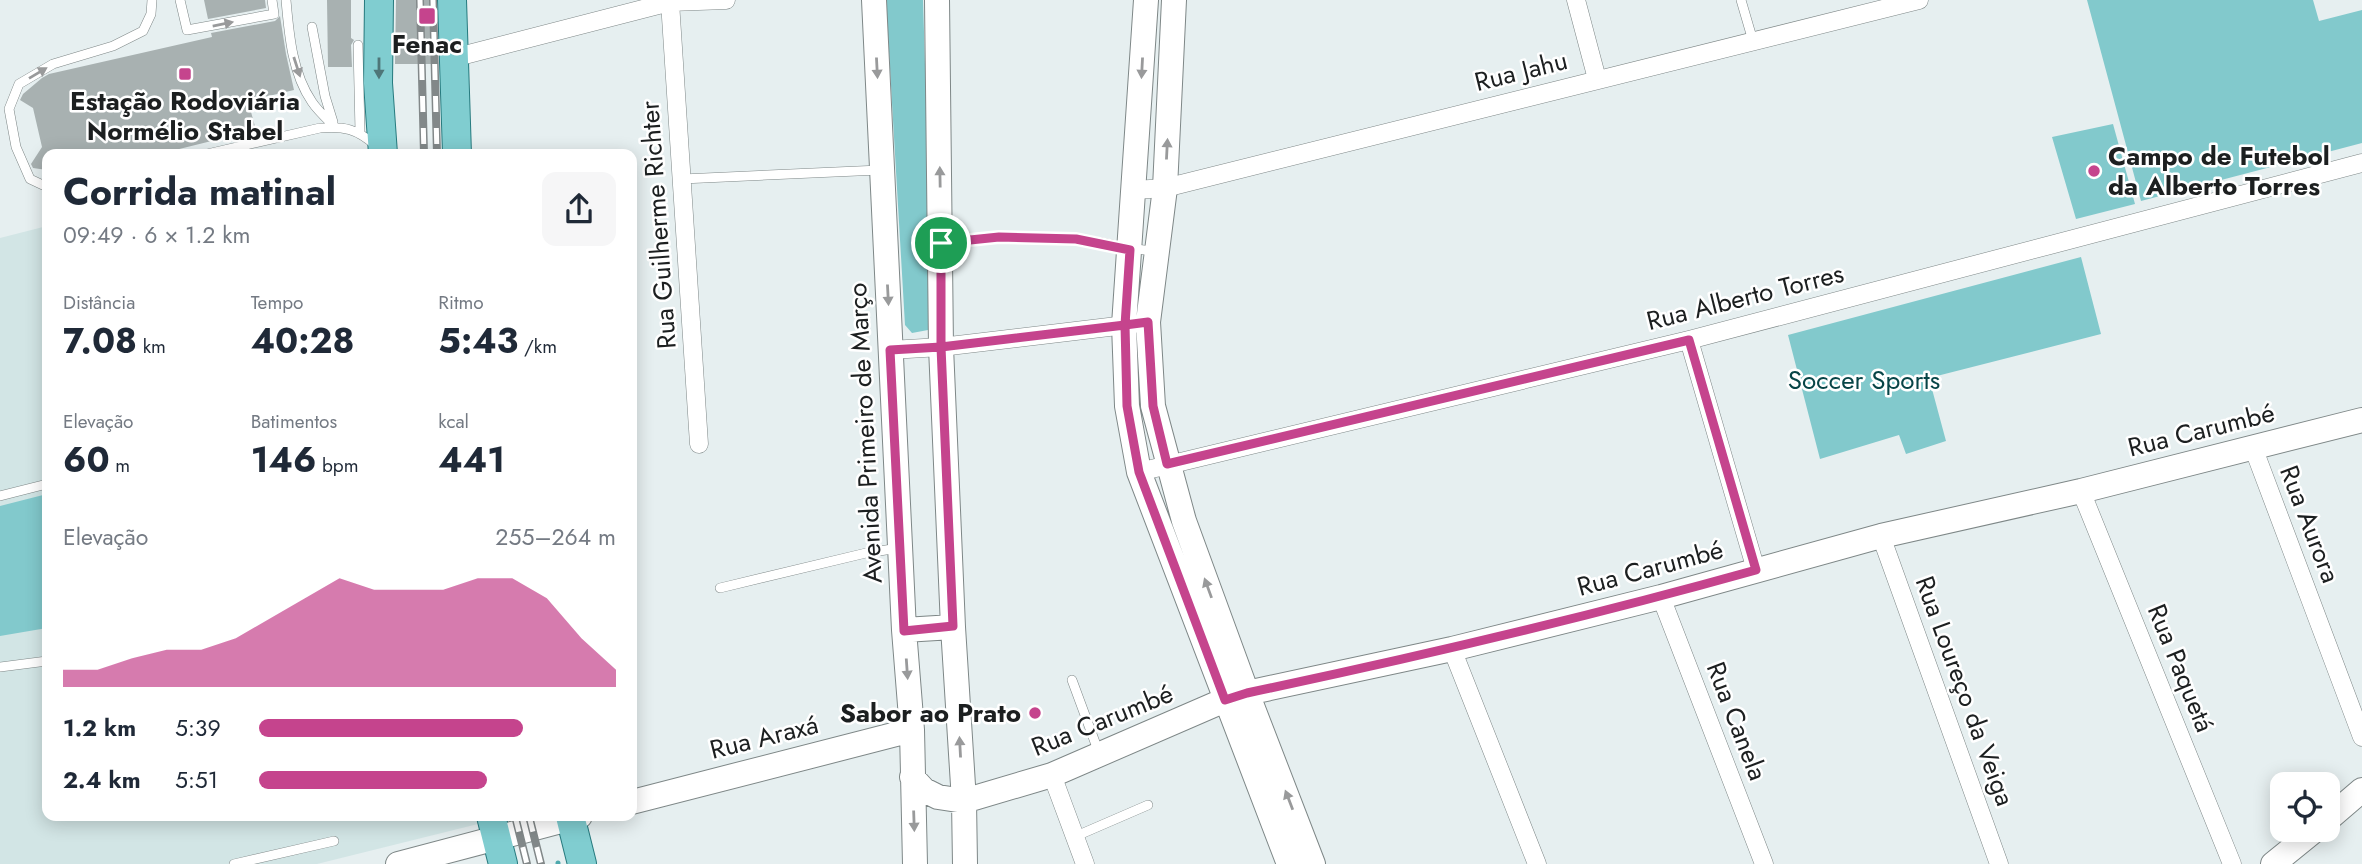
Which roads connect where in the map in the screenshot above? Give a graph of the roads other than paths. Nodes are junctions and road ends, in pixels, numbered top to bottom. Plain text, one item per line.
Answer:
1 (152, 0) edge
2 (180, 0) edge
3 (272, 0) edge
4 (286, 0) edge
5 (379, 0) edge
6 (452, 0) edge
7 (726, 0) edge
8 (874, 0) edge
9 (937, 0) edge
10 (1146, 0) edge
11 (1174, 0) edge
12 (1576, 0) edge
13 (1741, 0) edge
14 (1919, 0) edge
15 (670, 2) junction
16 (312, 27) dead end
17 (1753, 41) junction
18 (358, 45) dead end
19 (453, 58) junction
20 (1597, 79) junction
21 (335, 127) junction
22 (360, 132) junction
23 (228, 149) edge
24 (379, 149) edge
25 (383, 149) edge
26 (457, 149) edge
27 (2362, 163) edge
28 (882, 170) junction
29 (682, 179) junction
30 (42, 185) edge
31 (1165, 188) junction
32 (1135, 190) junction
33 (941, 243) junction
34 (1130, 250) junction
35 (1156, 251) junction
36 (1136, 323) junction
37 (1689, 340) junction
38 (941, 347) junction
39 (890, 350) junction
40 (2362, 420) edge
41 (699, 444) dead end
42 (2253, 447) junction
43 (1167, 464) junction
44 (1139, 472) junction
45 (42, 485) edge
46 (2081, 491) junction
47 (0, 496) edge
48 (1881, 536) junction
49 (900, 547) junction
50 (1756, 570) junction
51 (720, 588) dead end
52 (1661, 597) junction
53 (953, 626) junction
54 (904, 631) junction
55 (1452, 649) junction
56 (42, 662) edge
57 (0, 667) edge
58 (1072, 680) dead end
59 (1236, 697) junction
60 (912, 730) junction
61 (2362, 737) edge
62 (1099, 755) junction
63 (1052, 775) junction
64 (912, 777) junction
65 (2362, 790) edge
66 (637, 801) edge
67 (964, 801) junction
68 (1148, 805) dead end
69 (2340, 809) edge
70 (533, 821) edge
71 (574, 821) edge
72 (493, 826) edge
73 (1074, 837) junction
74 (334, 841) dead end
75 (2300, 842) edge
76 (234, 864) edge
77 (398, 864) edge
78 (503, 864) edge
79 (582, 864) edge
80 (915, 864) edge
81 (965, 864) edge
82 (1085, 864) edge
83 (1289, 864) edge
84 (1313, 864) edge
85 (1537, 864) edge
86 (1764, 864) edge
87 (1999, 864) edge
88 (2232, 864) edge
89 (2273, 864) edge

30 -> 1 lane
2 -> 3 lane
4 -> 21 lane
5 -> 25 main road
6 - 19 main road
7 - 15 street
8 -> 28 main road, Avenida Primeiro de Março
33 -> 9 main road
10 -> 32 main road
31 -> 11 main road
12 - 20 street
13 - 17 lane
14 - 17 street, Rua Jahu
15 - 19 street
15 - 29 street, Rua Guilherme Richter
16 - 21 lane
17 - 20 street, Rua Jahu
18 - 22 lane
19 - 26 main road
20 - 31 street, Rua Jahu
21 - 22 lane
21 - 23 lane
22 - 24 lane
27 - 37 street, Rua Alberto Torres
28 - 29 lane
28 -> 39 main road, Avenida Primeiro de Março
29 - 41 street, Rua Guilherme Richter
31 - 32 street, Rua Jahu
31 - 35 main road
32 - 34 main road
33 - 34 lane
33 - 38 main road
34 - 35 lane
34 - 36 main road
35 - 36 main road
36 - 38 street
36 - 43 main road
36 - 44 main road
37 - 43 street, Rua Alberto Torres
37 - 50 street
38 - 39 street
38 - 53 main road
39 - 49 main road, Avenida Primeiro de Março
40 - 42 main road, Rua Carumbé
42 - 46 main road, Rua Carumbé
42 - 61 street, Rua Aurora
43 - 44 street, Rua Alberto Torres
59 -> 43 main road
44 - 59 main road
45 - 47 lane
46 - 48 main road, Rua Carumbé
46 - 88 street, Rua Paquetá
48 - 50 main road, Rua Carumbé
48 - 87 street, Rua Loureço da Veiga
49 - 51 lane
49 - 54 main road, Avenida Primeiro de Março
50 - 52 main road, Rua Carumbé
52 - 55 main road, Rua Carumbé
52 - 86 street, Rua Canela
53 - 54 main road
67 -> 53 main road
54 -> 60 main road, Avenida Primeiro de Março
55 - 59 main road, Rua Carumbé
55 - 85 street
56 - 57 lane
58 - 62 lane
59 - 62 main road, Rua Carumbé
59 - 83 main road
84 -> 59 main road
60 - 64 main road, Avenida Primeiro de Março
60 - 66 main road, Rua Araxá
62 - 63 main road, Rua Carumbé
63 - 67 main road, Rua Carumbé
63 - 73 street
64 - 67 main road
64 -> 80 main road, Avenida Primeiro de Março
65 - 69 main road
67 - 81 main road
68 - 73 lane
70 - 72 main road
71 - 79 main road
72 - 77 main road
72 - 78 main road
73 - 82 street
74 - 76 lane
75 - 89 main road

